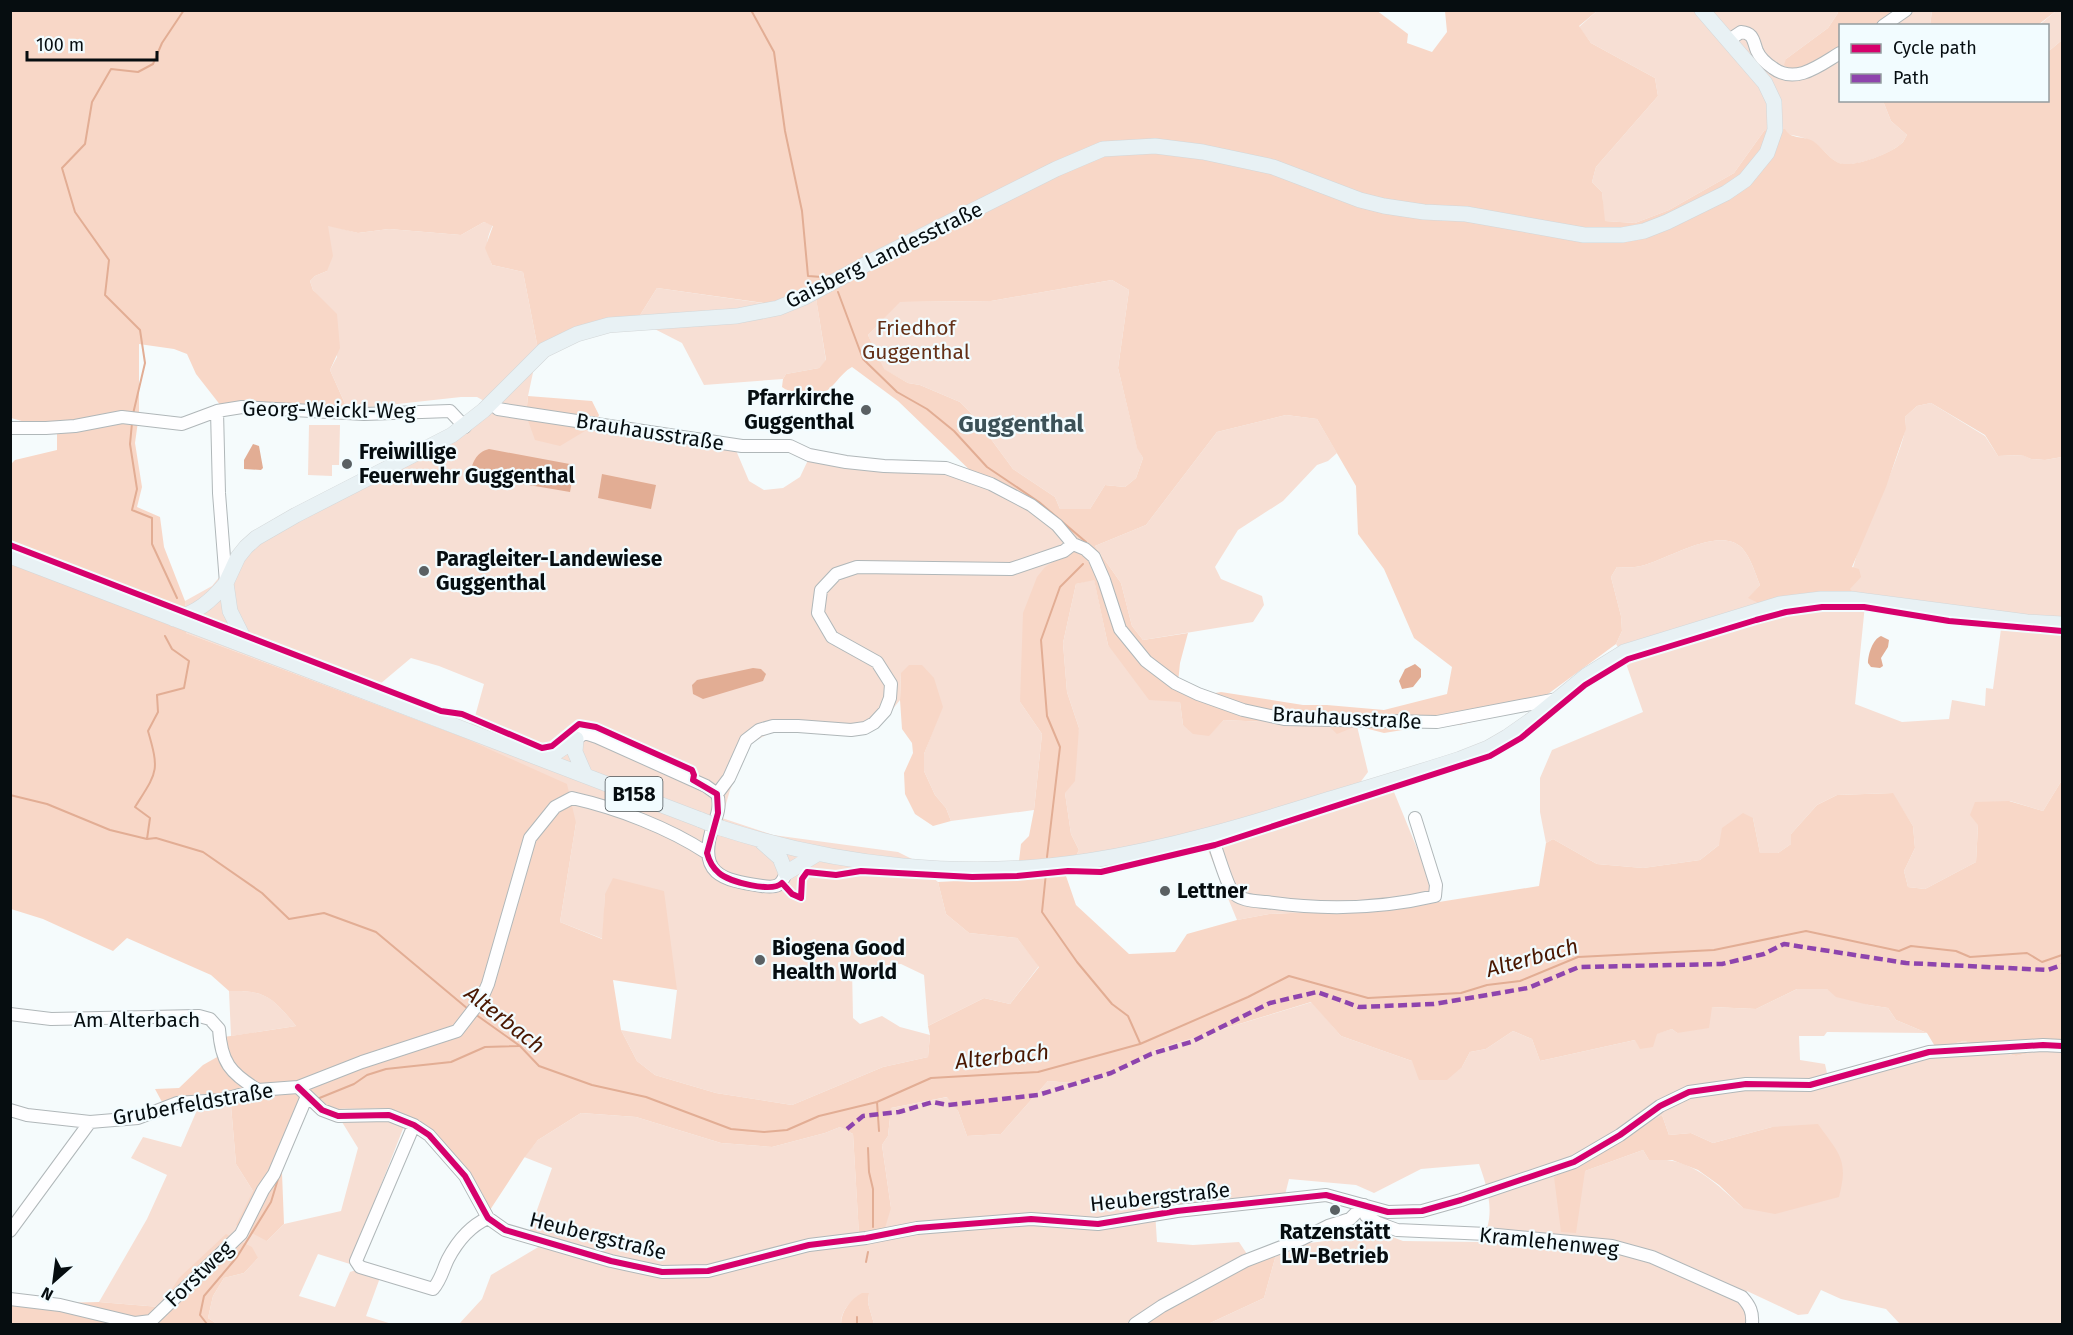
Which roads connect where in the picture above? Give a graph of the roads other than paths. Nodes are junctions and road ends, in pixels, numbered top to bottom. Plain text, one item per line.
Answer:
1 (1702, 10) edge
2 (1906, 10) edge
3 (1886, 24) edge
4 (1729, 40) junction
5 (1839, 54) edge
6 (491, 403) junction
7 (217, 411) junction
8 (465, 427) junction
9 (10, 428) edge
10 (1073, 544) junction
11 (10, 556) edge
12 (226, 583) junction
13 (174, 619) junction
14 (2062, 624) edge
15 (248, 647) junction
16 (1557, 699) junction
17 (576, 739) junction
18 (539, 758) junction
19 (585, 775) junction
20 (717, 794) junction
21 (1415, 818) dead end
22 (1211, 835) junction
23 (760, 840) junction
24 (707, 853) junction
25 (817, 854) junction
26 (786, 873) junction
27 (10, 1014) edge
28 (2062, 1046) edge
29 (258, 1090) junction
30 (302, 1092) junction
31 (10, 1110) edge
32 (90, 1122) junction
33 (414, 1125) junction
34 (1364, 1205) junction
35 (488, 1218) junction
36 (10, 1231) edge
37 (10, 1299) edge
38 (1135, 1324) edge
39 (1752, 1324) edge

1 - 4 main road, Gaisberg Landesstraße
2 - 3 street
4 - 5 street
4 - 6 main road, Gaisberg Landesstraße
6 - 8 main road, Gaisberg Landesstraße
6 - 10 street, Brauhausstraße
7 - 8 street, Georg-Weickl-Weg
7 - 9 street, Georg-Weickl-Weg
7 - 12 street
8 - 12 main road, Gaisberg Landesstraße
10 - 16 street, Brauhausstraße
10 - 20 street
11 - 13 main road, B158
12 - 13 main road, Gaisberg Landesstraße
12 - 15 main road
13 - 15 main road, B158
14 - 16 main road, B158
15 - 18 main road, B158
16 - 22 main road, B158
17 - 18 main road
17 - 19 main road
17 - 20 street
18 - 19 main road, B158
19 - 23 main road, B158, bridge
20 - 24 street
21 - 22 street
22 - 25 main road, B158
23 - 25 main road, B158
23 - 26 main road
24 - 26 street, Gruberfeldstraße
24 - 30 street, Gruberfeldstraße
25 - 26 main road
27 - 29 street, Am Alterbach
28 - 34 street, Heubergstraße
29 - 30 street, Gruberfeldstraße
29 - 32 street, Gruberfeldstraße
30 - 33 street
30 - 37 street, Forstweg
31 - 32 street, Gruberfeldstraße
32 - 36 street
33 - 35 street
33 - 35 street
34 - 35 street, Heubergstraße
34 - 38 street
34 - 39 street, Kramlehenweg

